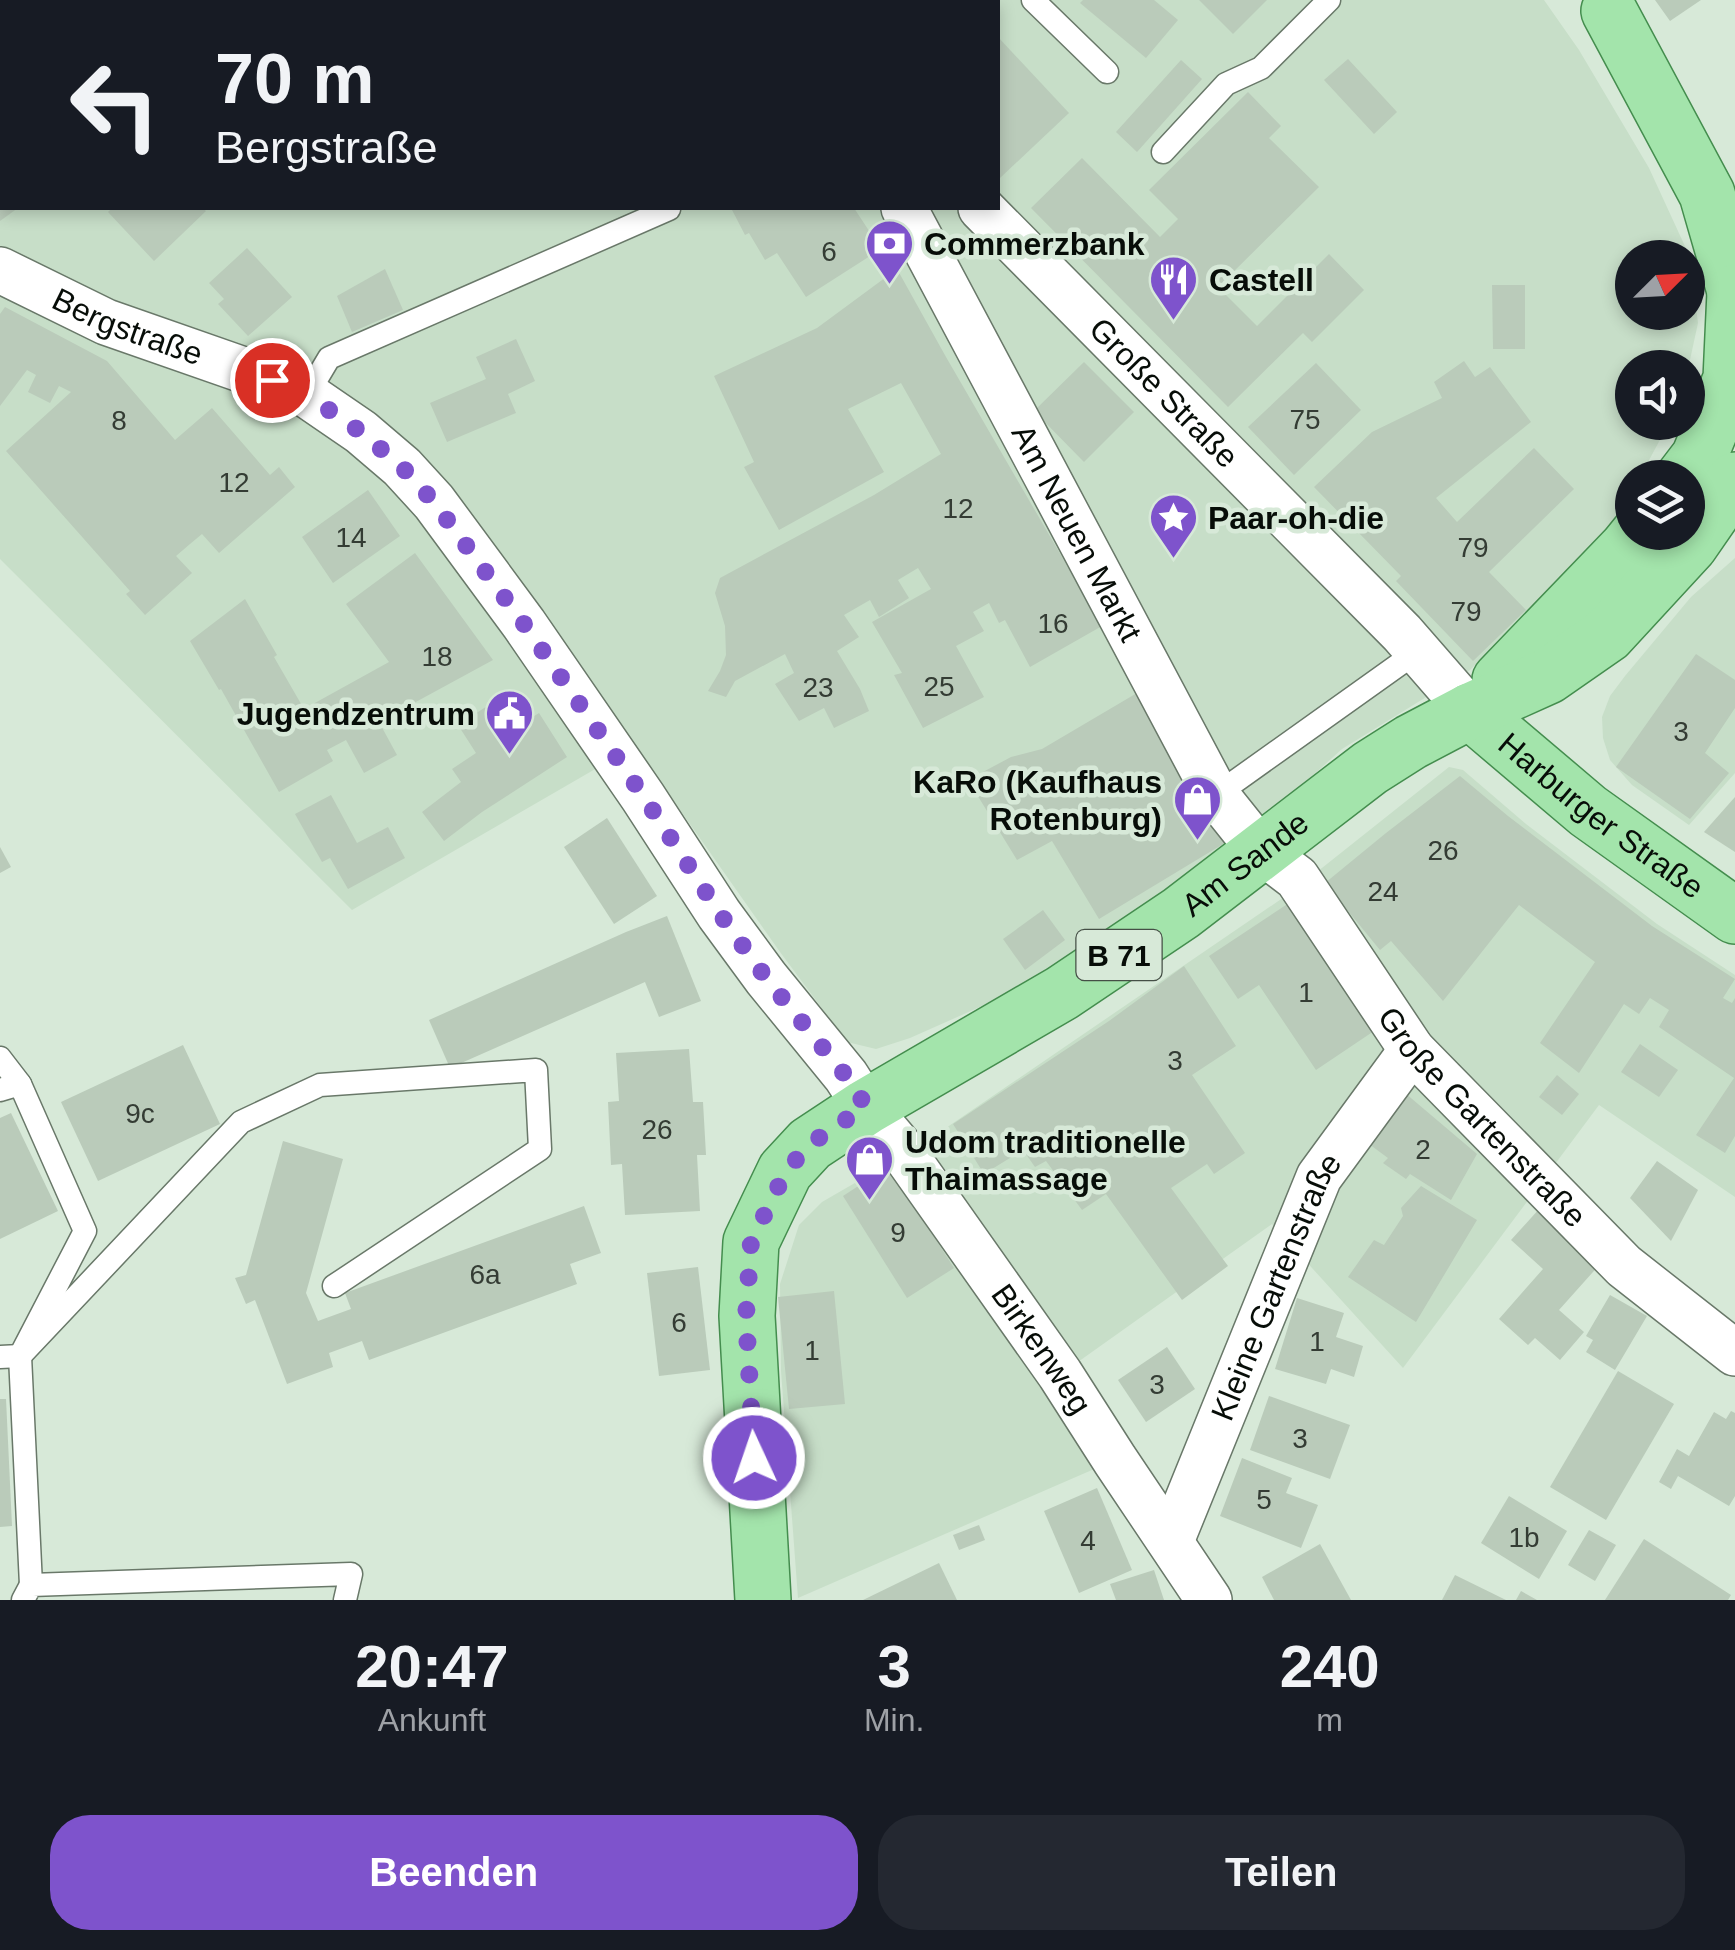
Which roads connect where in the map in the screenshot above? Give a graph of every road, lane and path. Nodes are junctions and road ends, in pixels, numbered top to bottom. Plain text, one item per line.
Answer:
1 (1033, 0) edge
2 (1328, 0) edge
3 (1605, 6) edge
4 (1107, 72) dead end
5 (1164, 152) dead end
6 (1735, 196) edge
7 (667, 210) edge
8 (905, 210) edge
9 (983, 210) edge
10 (0, 270) edge
11 (1735, 292) edge
12 (307, 395) junction
13 (1698, 460) edge
14 (1735, 480) edge
15 (1625, 550) edge
16 (1418, 651) junction
17 (1470, 711) junction
18 (1216, 795) junction
19 (1260, 850) junction
20 (1735, 916) edge
21 (1412, 1050) junction
22 (0, 1058) edge
23 (10, 1087) edge
24 (866, 1106) junction
25 (334, 1286) dead end
26 (1735, 1353) edge
27 (10, 1357) edge
28 (1170, 1541) junction
29 (26, 1592) edge
30 (345, 1600) edge
31 (763, 1600) edge
32 (1208, 1600) edge

1 - 4 lane
2 - 5 lane
3 - 6 main road
3 - 11 main road
7 - 12 lane
8 - 18 street, Am Neuen Markt
9 - 16 street, Große Straße
10 - 12 street, Bergstraße
11 - 13 main road
12 - 24 street, Bergstraße
14 - 17 main road, Am Sande
15 - 17 main road
16 - 17 street, Große Straße
16 - 18 lane
17 - 19 main road, Am Sande / B 71
17 - 20 main road, Harburger Straße
18 - 19 street, Am Neuen Markt
19 - 21 street, Große Gartenstraße
19 - 24 main road, Am Sande / B 71
21 - 26 street, Große Gartenstraße
21 - 28 street, Kleine Gartenstraße
22 - 23 lane
23 - 27 lane
24 - 28 street, Birkenweg
24 - 31 main road, B 71
25 - 27 lane
27 - 29 lane
28 - 32 street, Birkenweg
29 - 30 lane

